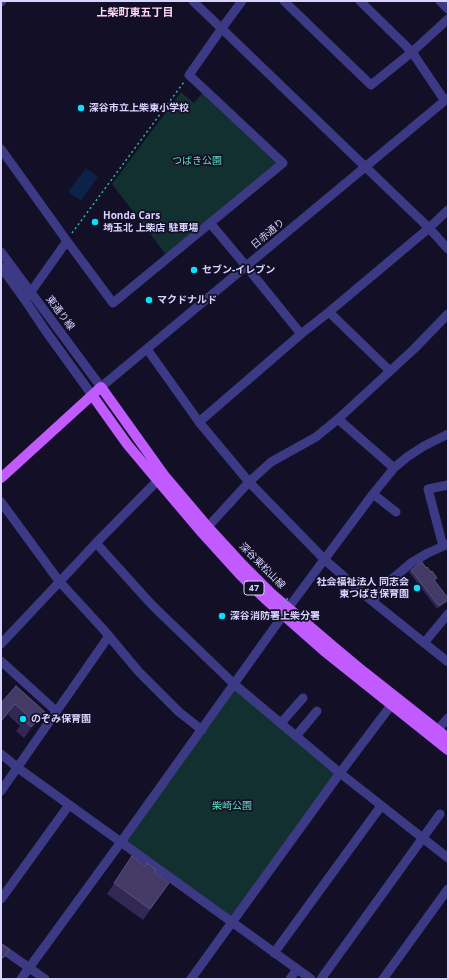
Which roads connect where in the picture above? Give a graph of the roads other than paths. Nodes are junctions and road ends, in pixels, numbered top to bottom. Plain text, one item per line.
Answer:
1 (193, 1) edge
2 (242, 1) edge
3 (284, 1) edge
4 (360, 1) edge
5 (440, 1) edge
6 (448, 9) edge
7 (448, 19) edge
8 (222, 28) junction
9 (412, 52) junction
10 (446, 99) edge
11 (1, 149) edge
12 (366, 167) junction
13 (448, 210) edge
14 (210, 223) junction
15 (429, 228) junction
16 (67, 241) junction
17 (448, 249) edge
18 (1, 252) edge
19 (246, 266) junction
20 (1, 267) edge
21 (28, 296) junction
22 (330, 312) junction
23 (448, 314) edge
24 (302, 334) junction
25 (147, 349) junction
26 (390, 371) junction
27 (101, 387) junction
28 (92, 395) junction
29 (338, 419) junction
30 (199, 422) junction
31 (448, 434) edge
32 (394, 468) junction
33 (1, 478) edge
34 (161, 478) junction
35 (249, 482) junction
36 (448, 485) edge
37 (373, 494) junction
38 (1, 502) edge
39 (396, 512) dead end
40 (205, 530) junction
41 (96, 543) junction
42 (446, 545) edge
43 (325, 560) junction
44 (59, 581) junction
45 (372, 601) junction
46 (284, 609) junction
47 (448, 614) edge
48 (108, 636) junction
49 (424, 643) junction
50 (1, 644) edge
51 (1, 661) edge
52 (448, 662) edge
53 (234, 684) junction
54 (303, 698) dead end
55 (394, 701) junction
56 (56, 711) junction
57 (317, 711) dead end
58 (448, 718) edge
59 (281, 723) junction
60 (202, 730) junction
61 (435, 734) junction
62 (296, 736) junction
63 (448, 738) edge
64 (448, 750) edge
65 (1, 754) edge
66 (18, 768) junction
67 (340, 773) junction
68 (1, 791) edge
69 (70, 805) junction
70 (381, 806) junction
71 (440, 814) dead end
72 (422, 839) junction
73 (121, 842) junction
74 (448, 858) edge
75 (448, 889) edge
76 (1, 899) edge
77 (232, 923) junction
78 (1, 948) edge
79 (274, 953) junction
80 (29, 968) junction
81 (297, 969) junction
82 (20, 979) edge
83 (45, 979) edge
84 (191, 979) edge
85 (290, 979) edge
86 (311, 979) edge
87 (321, 979) edge
88 (383, 979) edge

1 - 8 street
2 - 8 street
3 - 9 street
4 - 9 street
5 - 6 street
7 - 9 street
8 - 12 street
8 - 14 street
9 - 10 street
10 - 12 street, 日赤通り
11 - 16 street
12 - 15 street
12 - 19 street, 日赤通り
13 - 15 street
14 - 16 street
14 - 19 street
15 - 17 street
15 - 22 street
16 - 21 street
18 - 21 street, 東通り線
19 - 24 street
19 - 25 street, 日赤通り
20 - 21 street, 東通り線
21 - 27 street, 東通り線
21 - 28 street, 東通り線
22 - 24 street
22 - 26 street
23 - 26 street
24 - 30 street
25 - 27 street, 日赤通り
25 - 30 street
26 - 29 street
27 - 28 main road
27 - 34 main road, 深谷東松山線 / 47
28 - 33 main road
28 - 34 main road, 深谷東松山線 / 47
29 - 32 street
29 - 35 street
30 - 35 street
31 - 32 street
32 - 37 street
34 - 40 main road, 深谷東松山線 / 47
34 - 41 street
35 - 40 street
35 - 43 street
36 - 42 street
37 - 39 street
37 - 43 street
38 - 44 street
40 - 46 main road, 深谷東松山線 / 47
41 - 44 street
41 - 53 street
42 - 45 street
43 - 45 street
43 - 46 street
44 - 48 street
44 - 50 street
45 - 49 street
46 - 53 street
46 - 55 main road, 深谷東松山線 / 47
47 - 49 street
48 - 56 street
48 - 60 street
49 - 52 street
51 - 56 street
53 - 59 street
53 - 60 street
54 - 59 street
55 - 61 main road, 深谷東松山線 / 47
55 - 67 street
56 - 66 street
57 - 62 street
58 - 61 street
59 - 62 street
60 - 73 street
61 - 63 main road, 深谷東松山線 / 47
61 - 64 main road, 深谷東松山線 / 47
62 - 67 street
65 - 66 street
66 - 68 street
66 - 69 street
67 - 70 street
67 - 77 street
69 - 73 street
69 - 76 street
70 - 72 street
70 - 79 street
71 - 72 street
72 - 74 street
72 - 87 street
73 - 77 street
73 - 80 street
75 - 88 street
77 - 79 street
77 - 84 street
78 - 80 street
79 - 81 street
80 - 82 street
80 - 83 street
81 - 85 street
81 - 86 street

